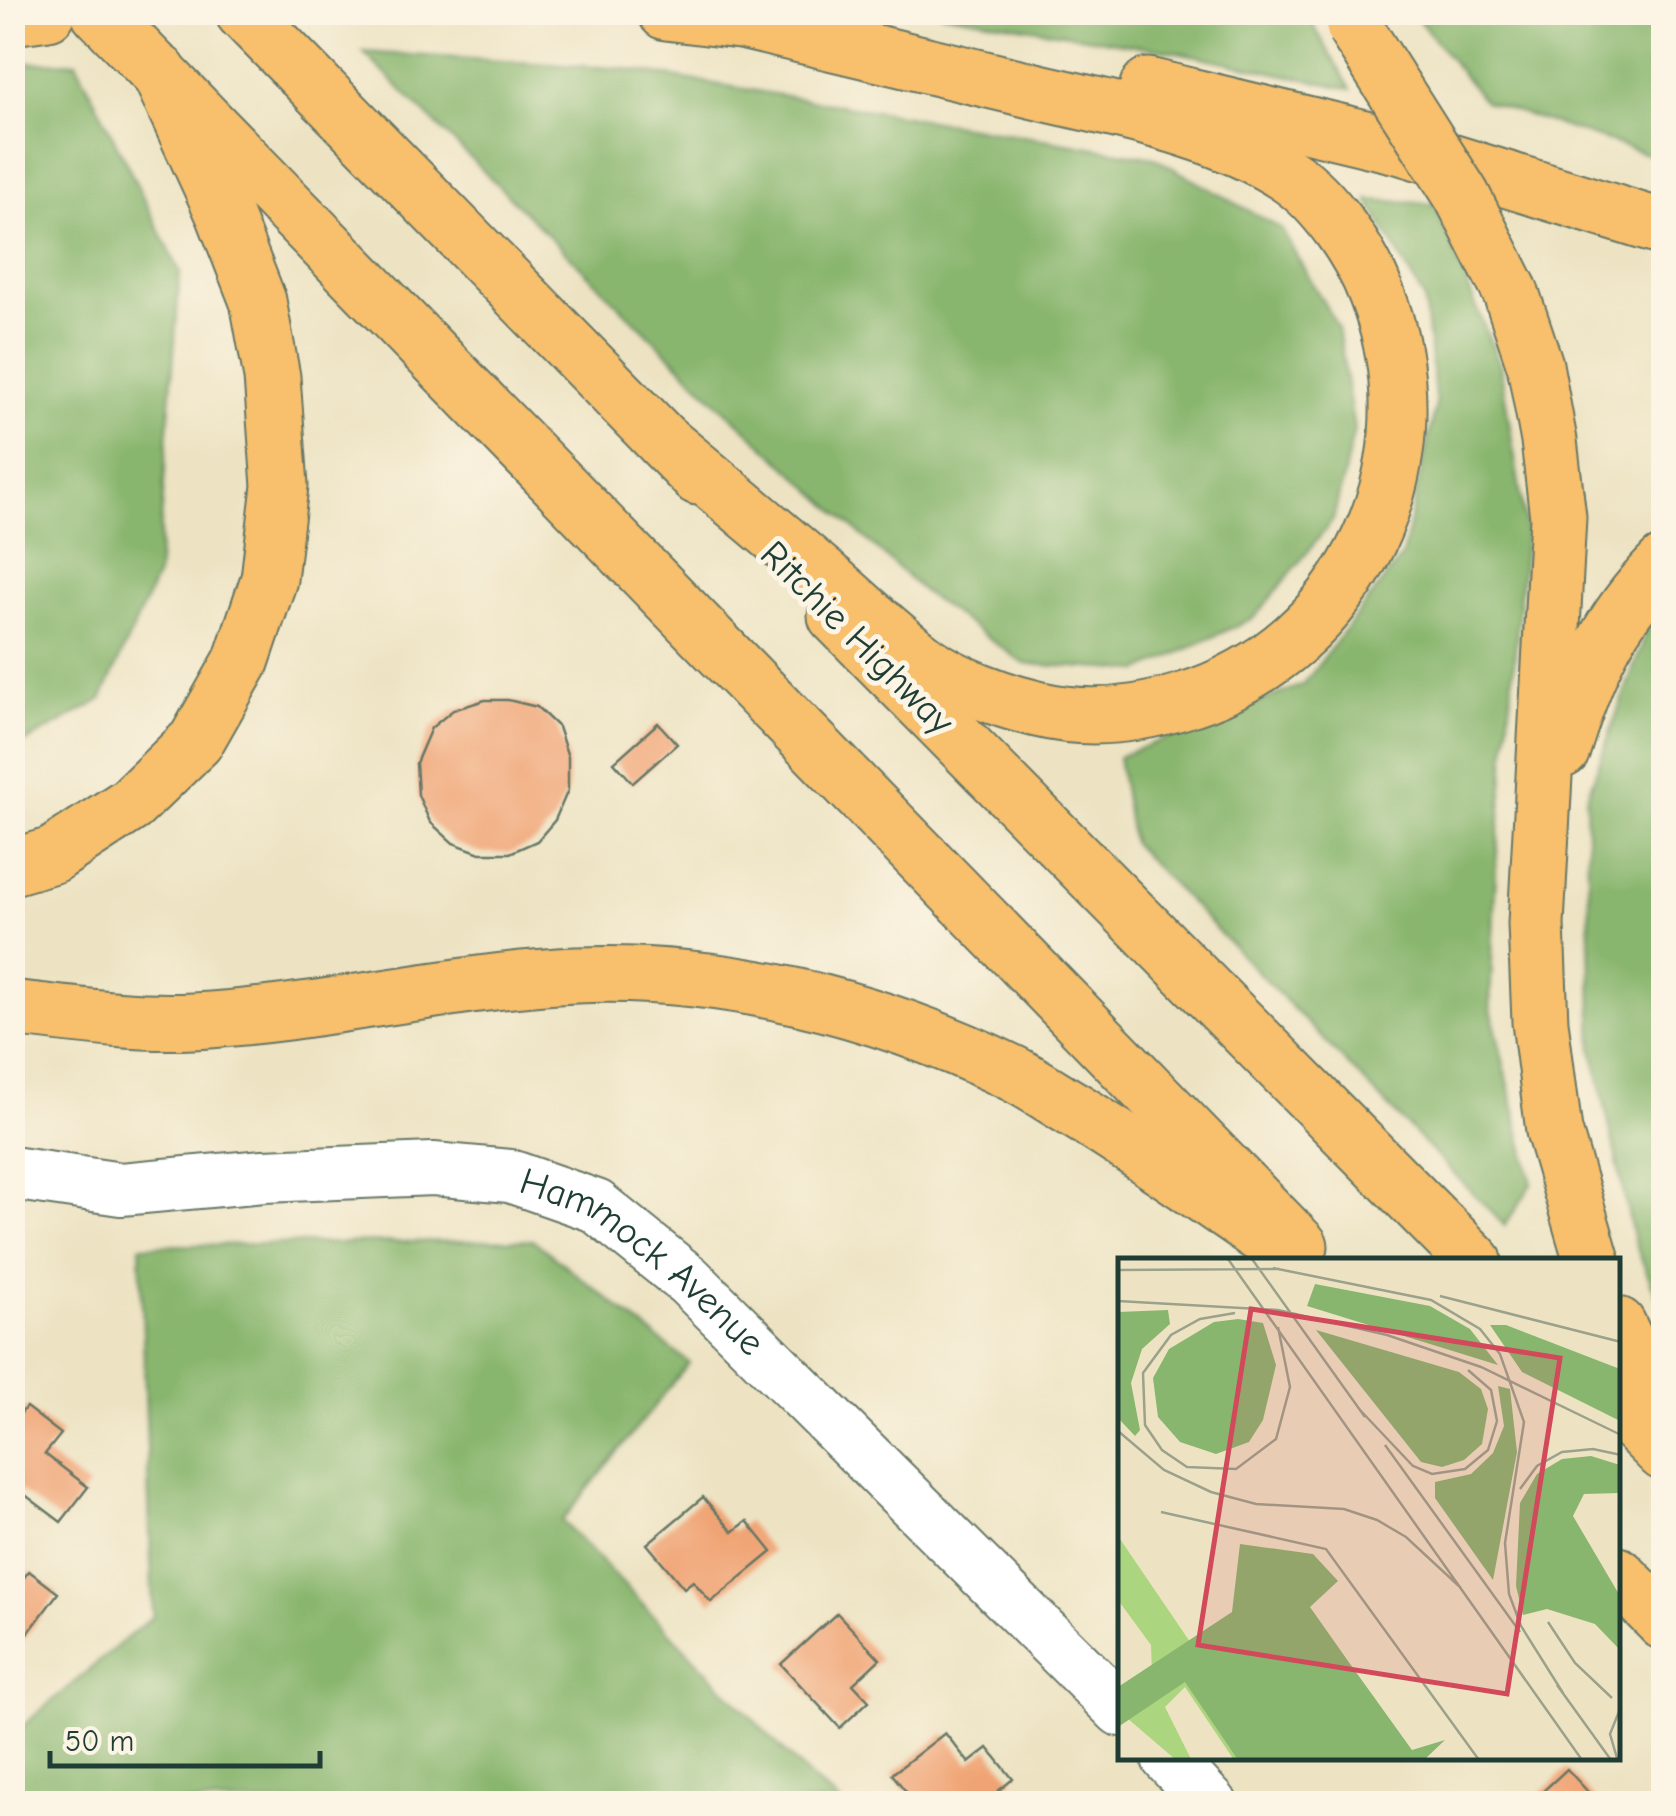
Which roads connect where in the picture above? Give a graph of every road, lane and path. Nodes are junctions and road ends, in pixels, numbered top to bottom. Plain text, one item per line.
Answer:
1 (99, 12) edge
2 (243, 12) edge
3 (666, 12) edge
4 (1348, 19) edge
5 (738, 20) junction
6 (159, 72) junction
7 (1664, 228) edge
8 (664, 442) junction
9 (1664, 564) edge
10 (1541, 820) junction
11 (12, 867) edge
12 (12, 1008) edge
13 (12, 1173) edge
14 (1294, 1258) edge
15 (1311, 1258) edge
16 (1471, 1258) edge
17 (1591, 1258) edge
18 (1621, 1331) edge
19 (1664, 1406) edge
20 (1621, 1410) edge
21 (1664, 1452) edge
22 (1621, 1578) edge
23 (1664, 1622) edge
24 (1118, 1707) edge
25 (1171, 1761) edge
26 (1212, 1804) edge

1 - 6 main road
2 - 8 main road, Ritchie Highway
3 - 5 main road
4 - 10 main road, bridge
5 - 7 main road
5 - 8 main road
6 - 11 main road
6 - 15 main road
8 - 16 main road, Ritchie Highway
9 - 10 main road
10 - 17 main road
12 - 14 main road
13 - 24 street, Hammock Avenue
18 - 19 main road
20 - 21 main road
22 - 23 main road
25 - 26 street

